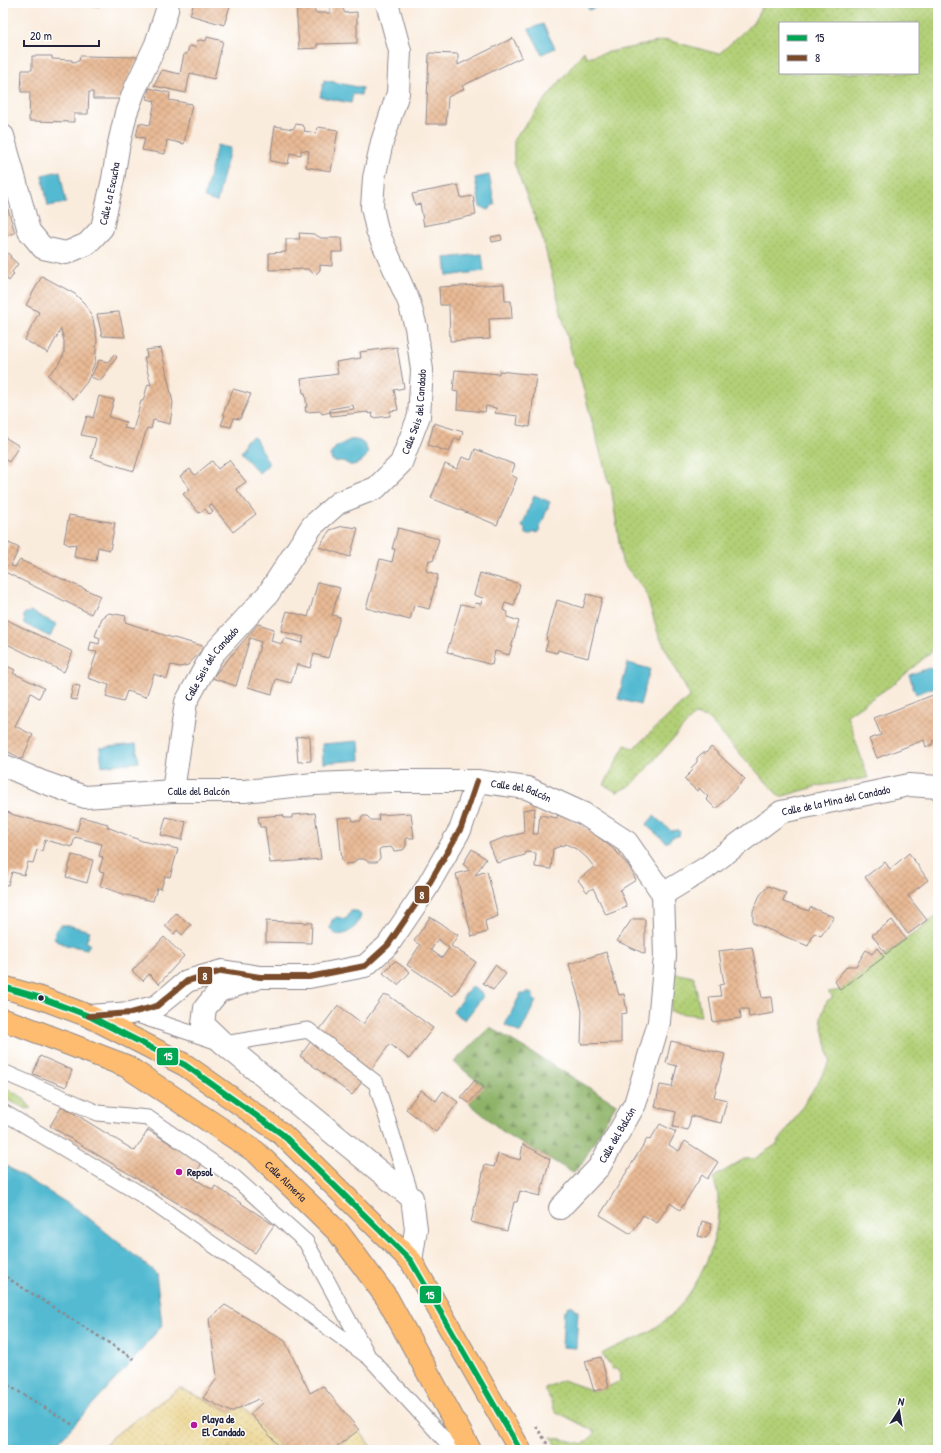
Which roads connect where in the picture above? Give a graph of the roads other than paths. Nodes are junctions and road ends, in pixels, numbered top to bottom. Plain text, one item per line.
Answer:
1 (168, 3) edge
2 (387, 3) edge
3 (3, 136) edge
4 (3, 765) edge
5 (477, 782) junction
6 (938, 787) edge
7 (173, 791) junction
8 (663, 894) junction
9 (260, 977) junction
10 (3, 987) edge
11 (131, 1013) junction
12 (89, 1016) junction
13 (3, 1020) edge
14 (224, 1044) junction
15 (3, 1072) edge
16 (3, 1112) edge
17 (412, 1198) junction
18 (560, 1208) dead end
19 (411, 1261) junction
20 (370, 1358) junction
21 (454, 1450) edge
22 (470, 1450) edge
23 (520, 1450) edge

1 - 3 street, Calle La Escucha
2 - 7 street, Calle Seis del Candado
4 - 7 street, Calle del Balcón
5 - 7 street, Calle del Balcón
5 - 8 street, Calle del Balcón
5 - 9 street
6 - 8 street, Calle de la Mina del Candado
8 - 18 street, Calle del Balcón
9 - 11 street
9 - 14 street
10 - 12 main road
11 - 12 street
11 - 14 lane
12 - 19 main road
13 - 22 main road, Calle Almería
14 - 17 street
14 - 17 lane
15 - 20 lane
16 - 20 lane
17 - 19 street
19 - 23 main road
20 - 21 lane

